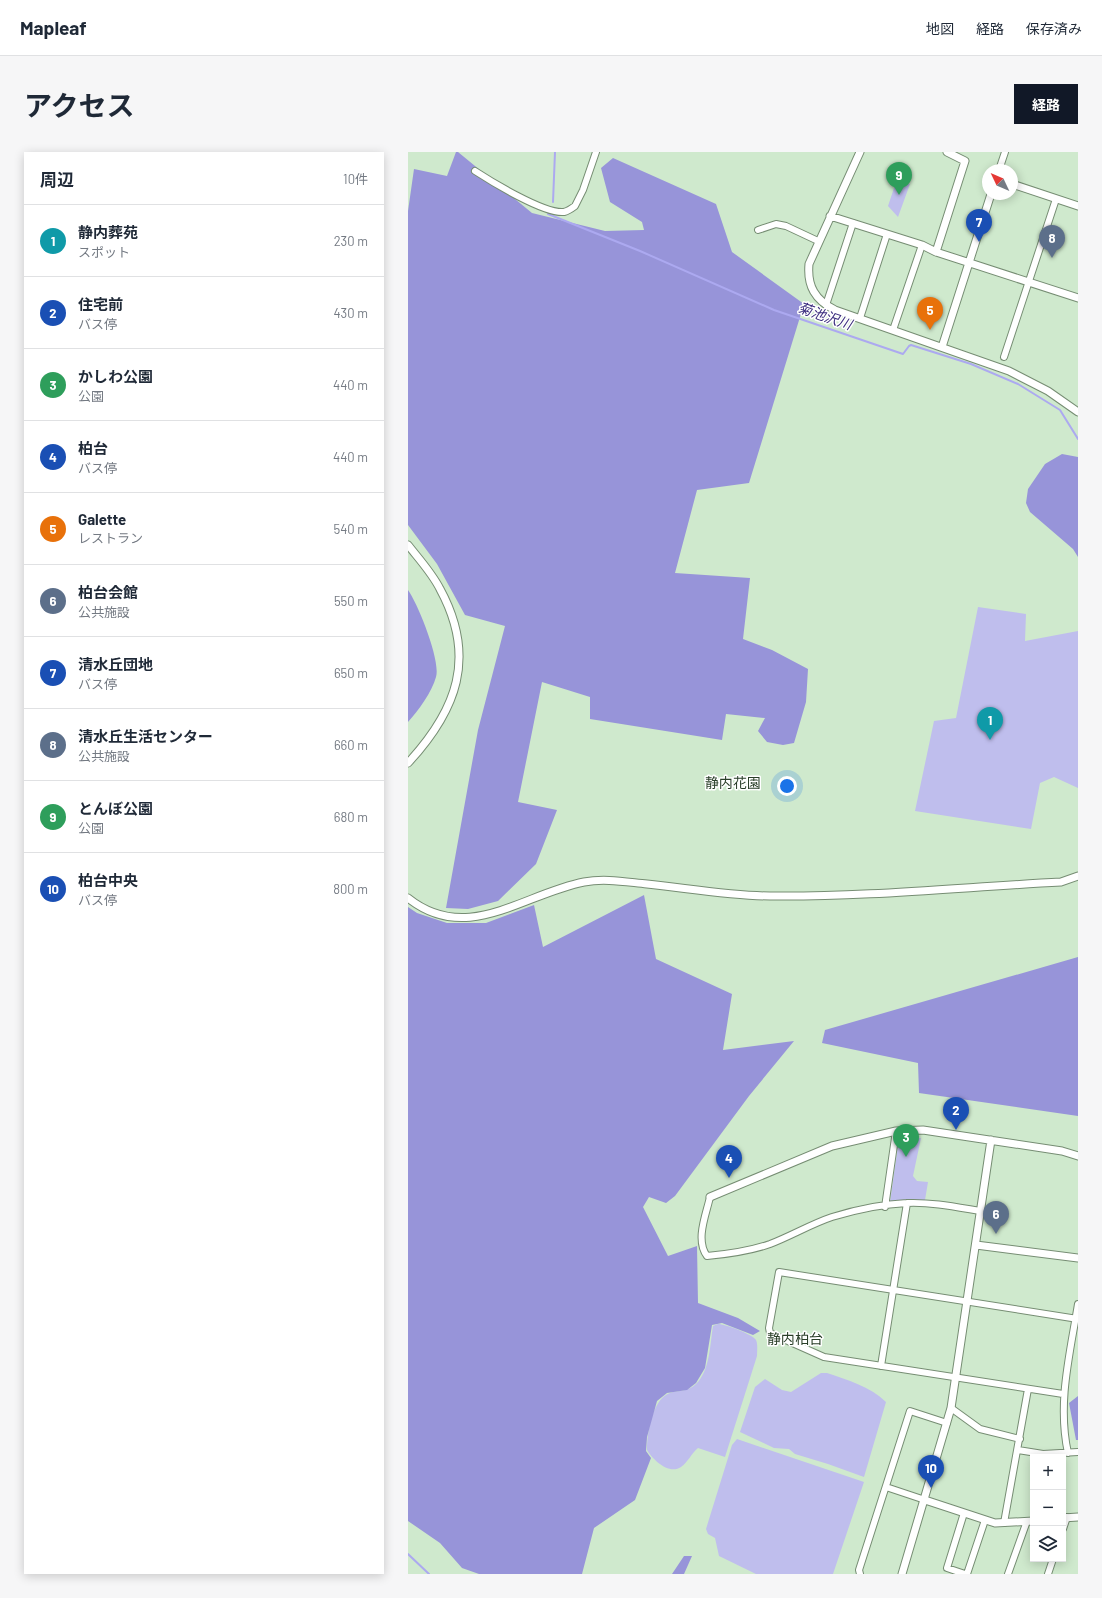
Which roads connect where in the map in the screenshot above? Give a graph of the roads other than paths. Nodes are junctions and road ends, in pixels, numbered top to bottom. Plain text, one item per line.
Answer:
1 (596, 152) edge
2 (860, 152) edge
3 (946, 152) edge
4 (1004, 152) edge
5 (1001, 164) edge
6 (475, 171) dead end
7 (1018, 186) edge
8 (1056, 199) junction
9 (989, 200) edge
10 (1078, 206) edge
11 (830, 216) junction
12 (853, 223) junction
13 (758, 230) dead end
14 (887, 234) junction
15 (818, 241) junction
16 (922, 245) junction
17 (936, 252) junction
18 (969, 262) junction
19 (1029, 282) junction
20 (1078, 298) edge
21 (826, 305) junction
22 (860, 318) junction
23 (893, 330) junction
24 (942, 347) junction
25 (1004, 357) dead end
26 (1078, 412) edge
27 (408, 545) edge
28 (408, 763) edge
29 (1078, 876) edge
30 (408, 898) edge
31 (896, 1131) junction
32 (991, 1140) junction
33 (1078, 1156) edge
34 (710, 1197) joint
35 (907, 1203) junction
36 (885, 1207) junction
37 (980, 1211) junction
38 (976, 1245) junction
39 (1078, 1258) edge
40 (893, 1291) junction
41 (967, 1300) junction
42 (1078, 1304) edge
43 (1077, 1319) edge
44 (881, 1366) junction
45 (956, 1378) junction
46 (1028, 1389) junction
47 (1063, 1394) junction
48 (951, 1408) junction
49 (947, 1424) junction
50 (1020, 1439) junction
51 (1018, 1450) junction
52 (1078, 1452) edge
53 (1068, 1453) junction
54 (886, 1487) junction
55 (925, 1500) junction
56 (964, 1513) junction
57 (1066, 1517) edge
58 (1078, 1517) edge
59 (985, 1520) junction
60 (1030, 1521) edge
61 (1004, 1523) junction
62 (1052, 1562) edge
63 (946, 1571) edge
64 (860, 1574) edge
65 (902, 1574) edge
66 (966, 1574) edge
67 (1008, 1574) edge
68 (1048, 1574) edge

1 - 6 street
2 - 11 street
3 - 17 street
4 - 5 street
7 - 8 street
8 - 10 street
8 - 19 street
9 - 18 street
11 - 12 street
11 - 15 street
12 - 14 street
12 - 21 street
13 - 15 street
14 - 16 street
14 - 22 street
15 - 21 street
16 - 17 street
16 - 23 street
17 - 18 street
18 - 19 street
18 - 24 street
19 - 20 street
19 - 25 street
21 - 22 street
22 - 23 street
23 - 24 street
24 - 26 street
27 - 28 street
29 - 30 street
31 - 32 street
31 - 34 street
31 - 36 street
32 - 33 street
32 - 37 street
34 - 36 street
35 - 36 street
35 - 37 street
35 - 40 street
37 - 38 street
38 - 39 street
38 - 41 street
40 - 41 street
40 - 44 street
40 - 44 street
41 - 43 street
41 - 45 street
42 - 43 street
43 - 47 street
44 - 45 street
45 - 46 street
45 - 48 street
46 - 47 street
46 - 50 street
47 - 53 street
48 - 49 street
48 - 50 street
49 - 54 street
49 - 55 street
50 - 51 street
51 - 53 street
51 - 61 street
52 - 53 street
54 - 55 street
54 - 64 street
55 - 56 street
55 - 65 street
56 - 59 street
56 - 63 street
57 - 58 street
59 - 61 street
59 - 66 street
60 - 61 street
60 - 67 street
62 - 68 street
63 - 66 street

